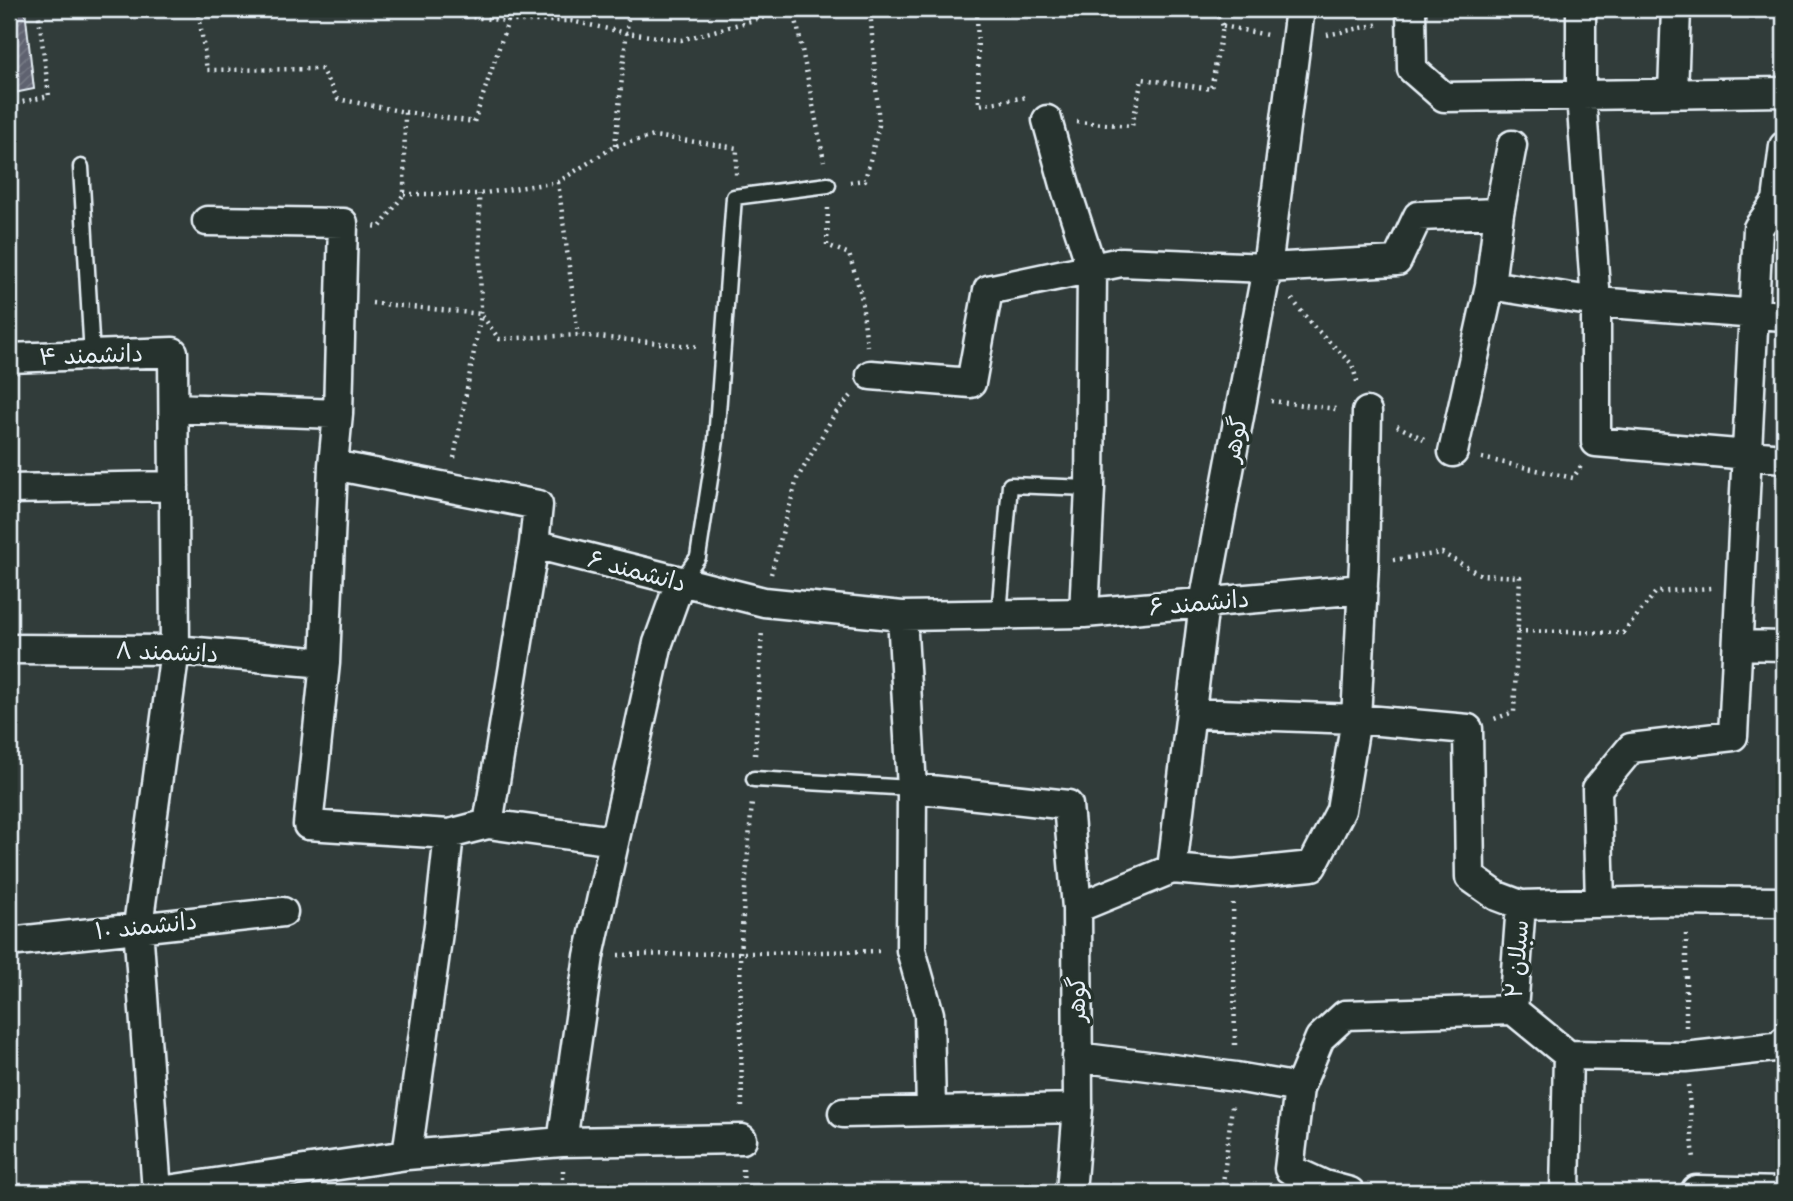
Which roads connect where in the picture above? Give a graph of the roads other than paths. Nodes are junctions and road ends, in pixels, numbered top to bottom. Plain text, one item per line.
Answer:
1 (1300, 9) edge
2 (1411, 9) edge
3 (1581, 9) edge
4 (1676, 9) edge
5 (1784, 92) edge
6 (1673, 93) junction
7 (1581, 95) junction
8 (1047, 120) road end
9 (1512, 145) dead end
10 (1784, 146) edge
11 (81, 167) dead end
12 (828, 185) road end
13 (1499, 213) junction
14 (207, 220) dead end
15 (1267, 268) junction
16 (1092, 269) junction
17 (1490, 285) junction
18 (1596, 302) junction
19 (1754, 314) junction
20 (1784, 316) edge
21 (92, 356) junction
22 (9, 358) edge
23 (871, 375) dead end
24 (174, 408) junction
25 (1367, 412) road end
26 (338, 414) junction
27 (1453, 452) dead end
28 (1748, 455) junction
29 (1784, 458) edge
30 (334, 465) junction
31 (174, 486) junction
32 (1090, 488) junction
33 (9, 489) edge
34 (534, 544) junction
35 (1364, 576) junction
36 (680, 582) junction
37 (1204, 603) junction
38 (1084, 612) junction
39 (999, 614) junction
40 (902, 616) junction
41 (1738, 645) junction
42 (1784, 646) edge
43 (9, 649) edge
44 (175, 650) junction
45 (325, 663) junction
46 (1191, 713) junction
47 (1356, 719) junction
48 (754, 779) dead end
49 (912, 788) junction
50 (488, 824) junction
51 (449, 834) junction
52 (614, 841) junction
53 (1172, 869) junction
54 (1784, 902) edge
55 (1600, 903) junction
56 (1521, 905) junction
57 (1077, 908) junction
58 (283, 912) dead end
59 (138, 926) junction
60 (9, 942) edge
61 (1513, 1010) junction
62 (1784, 1041) edge
63 (1568, 1055) junction
64 (1077, 1057) junction
65 (1299, 1088) junction
66 (1078, 1108) junction
67 (931, 1111) junction
68 (843, 1113) dead end
69 (742, 1139) dead end
70 (562, 1142) junction
71 (407, 1155) junction
72 (1696, 1190) road end
73 (156, 1192) edge
74 (1071, 1192) edge
75 (1350, 1192) edge
76 (1565, 1192) edge
77 (1784, 1192) edge

1 - 15 street, گوهر
2 - 7 street
3 - 7 street
4 - 6 street
5 - 6 street
6 - 7 street
7 - 18 street
8 - 16 street
9 - 13 street
10 - 19 street
11 - 21 lane
12 - 36 lane
13 - 15 street
13 - 17 street
14 - 26 street
15 - 16 street
15 - 37 street, گوهر
16 - 23 street
16 - 32 street
17 - 18 street
17 - 27 street
18 - 19 street
18 - 28 street
19 - 20 street
19 - 28 street
21 - 22 street, دانشمند ۴
21 - 24 street, دانشمند ۴
24 - 26 street
24 - 31 street
25 - 35 street
26 - 30 street
28 - 29 street
28 - 41 street
30 - 34 street
30 - 45 street
31 - 33 street
31 - 44 street
32 - 38 street
32 - 39 lane
34 - 36 street, دانشمند ۶
34 - 50 street
35 - 37 street, دانشمند ۶
35 - 47 street
36 - 40 street, دانشمند ۶
36 - 52 street
37 - 38 street, دانشمند ۶
37 - 46 street, گوهر
38 - 39 street, دانشمند ۶
39 - 40 street, دانشمند ۶
40 - 49 street
41 - 42 street
41 - 55 street
43 - 44 street, دانشمند ۸
44 - 45 street, دانشمند ۸
44 - 59 street
45 - 51 street
46 - 47 street
46 - 53 street, گوهر
47 - 53 street
47 - 56 street, سبلان ۲
48 - 49 lane
49 - 57 street, گوهر
49 - 67 street
50 - 51 street
50 - 52 street
51 - 71 street
52 - 70 street
53 - 57 street
54 - 55 street
55 - 56 street
56 - 61 street, سبلان ۲
57 - 64 street, گوهر
58 - 59 street, دانشمند ۱۰
59 - 60 street, دانشمند ۱۰
59 - 73 street
61 - 63 street, سبلان ۲
61 - 65 street
62 - 63 street
63 - 76 street
64 - 65 street
64 - 66 street, گوهر
65 - 75 street
66 - 67 street
66 - 74 street, گوهر
67 - 68 street
69 - 70 street
70 - 71 street
71 - 73 street
72 - 77 street

